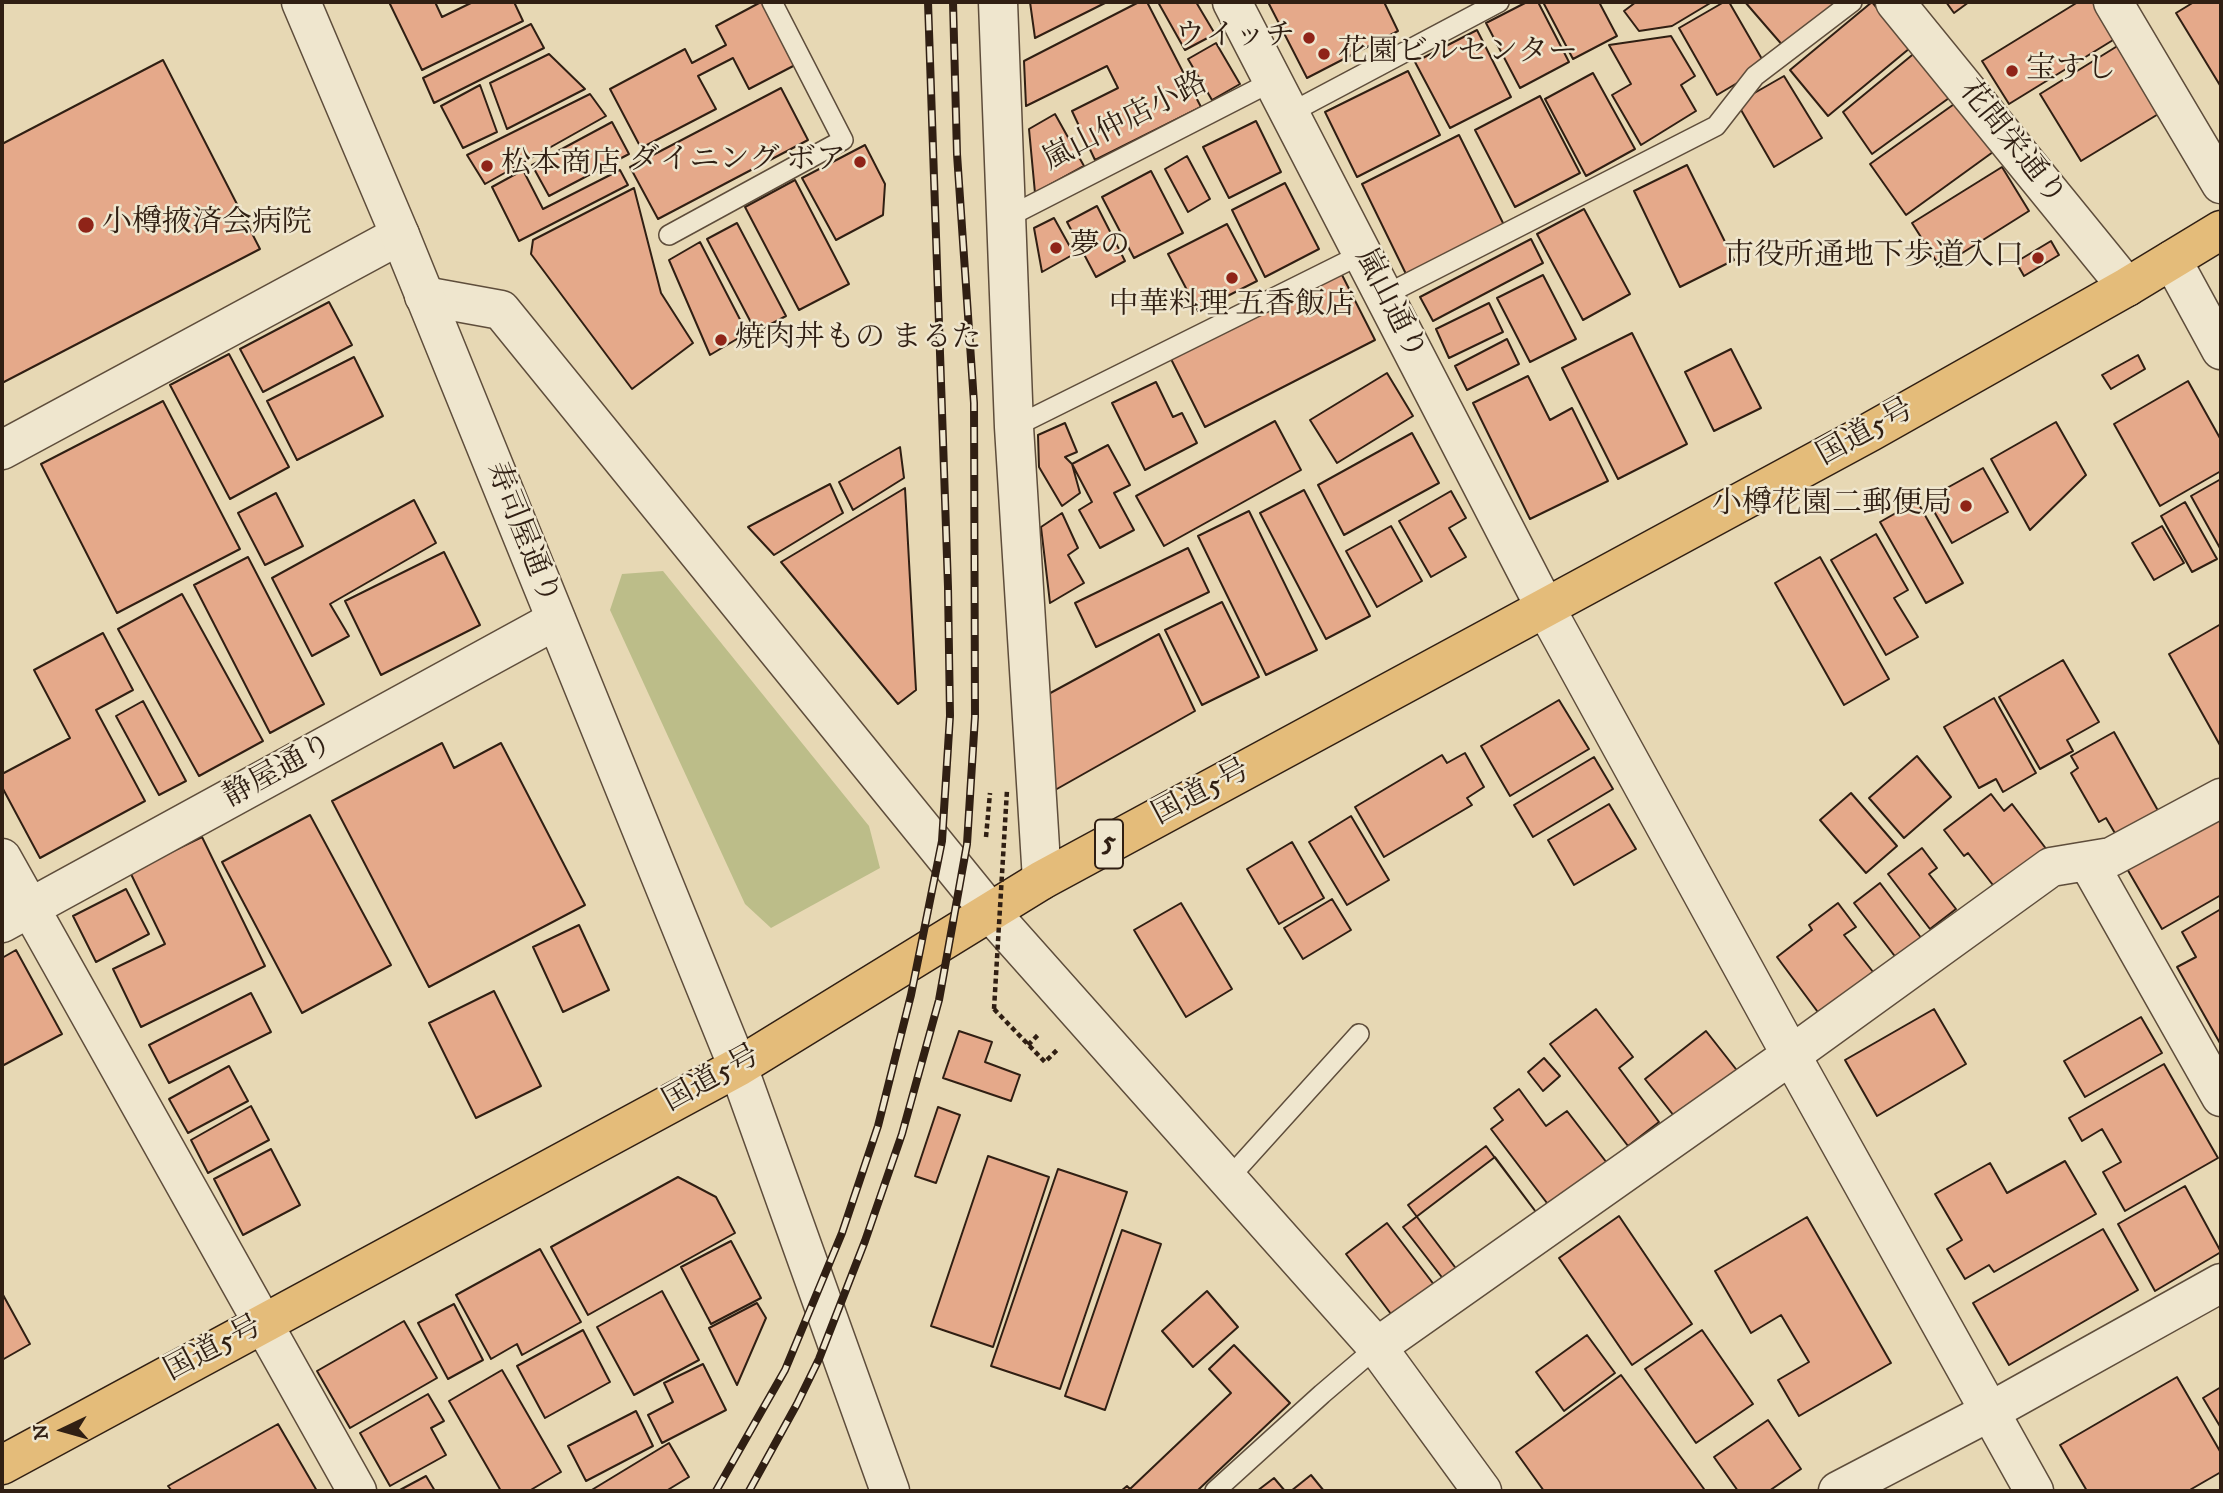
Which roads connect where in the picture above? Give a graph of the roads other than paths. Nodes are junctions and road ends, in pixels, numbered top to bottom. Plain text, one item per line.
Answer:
1 (302, 2) edge
2 (772, 2) edge
3 (998, 2) edge
4 (1232, 2) edge
5 (1499, 2) edge
6 (1853, 2) edge
7 (1895, 2) edge
8 (2113, 2) edge
9 (1281, 97) junction
10 (2221, 184) edge
11 (1006, 218) junction
12 (2221, 230) edge
13 (669, 235) dead end
14 (400, 236) junction
15 (1362, 254) junction
16 (2172, 260) junction
17 (2127, 287) junction
18 (424, 296) junction
19 (1384, 296) junction
20 (2221, 350) edge
21 (1014, 426) junction
22 (2, 450) edge
23 (1546, 609) junction
24 (556, 620) junction
25 (2221, 798) edge
26 (2, 858) edge
27 (2088, 862) junction
28 (1042, 880) junction
29 (990, 912) junction
30 (15, 916) edge
31 (1359, 1034) dead end
32 (1791, 1055) junction
33 (738, 1067) junction
34 (2221, 1097) edge
35 (1228, 1179) junction
36 (2221, 1283) edge
37 (262, 1324) junction
38 (1369, 1354) junction
39 (1991, 1411) junction
40 (2, 1465) edge
41 (357, 1491) edge
42 (890, 1491) edge
43 (1215, 1491) edge
44 (1482, 1491) edge
45 (1838, 1491) edge
46 (2035, 1491) edge

1 - 14 street, 寿司屋通り
2 - 13 lane
3 - 11 street
4 - 9 street, 嵐山通り
5 - 9 lane, 嵐山仲店小路
6 - 19 lane
7 - 17 street, 花間栄通り
8 - 10 street
9 - 11 lane, 嵐山仲店小路
9 - 15 street, 嵐山通り
11 - 21 street
12 - 16 highway, 国道5号 / 5
14 - 18 street, 寿司屋通り
14 - 22 street
15 - 19 street, 嵐山通り
15 - 21 lane
16 - 17 highway, 国道5号 / 5
16 - 20 street
17 - 23 highway, 国道5号 / 5
18 - 24 street, 寿司屋通り
18 - 29 street
19 - 23 street, 嵐山通り
21 - 28 street
23 - 28 highway, 国道5号 / 5
23 - 32 street, 嵐山通り
24 - 30 street, 静屋通り
24 - 33 street, 寿司屋通り
25 - 27 street
26 - 30 street
27 - 32 street
27 - 34 street
28 - 29 highway, 国道5号 / 5
29 - 33 highway, 国道5号 / 5
29 - 35 street
30 - 37 street
31 - 35 lane
32 - 38 street
32 - 39 street, 嵐山通り
33 - 37 highway, 国道5号 / 5
33 - 42 street, 寿司屋通り
35 - 38 street
36 - 39 street
37 - 40 highway, 国道5号 / 5
37 - 41 street
38 - 43 lane
38 - 44 street
39 - 45 street
39 - 46 street, 嵐山通り

